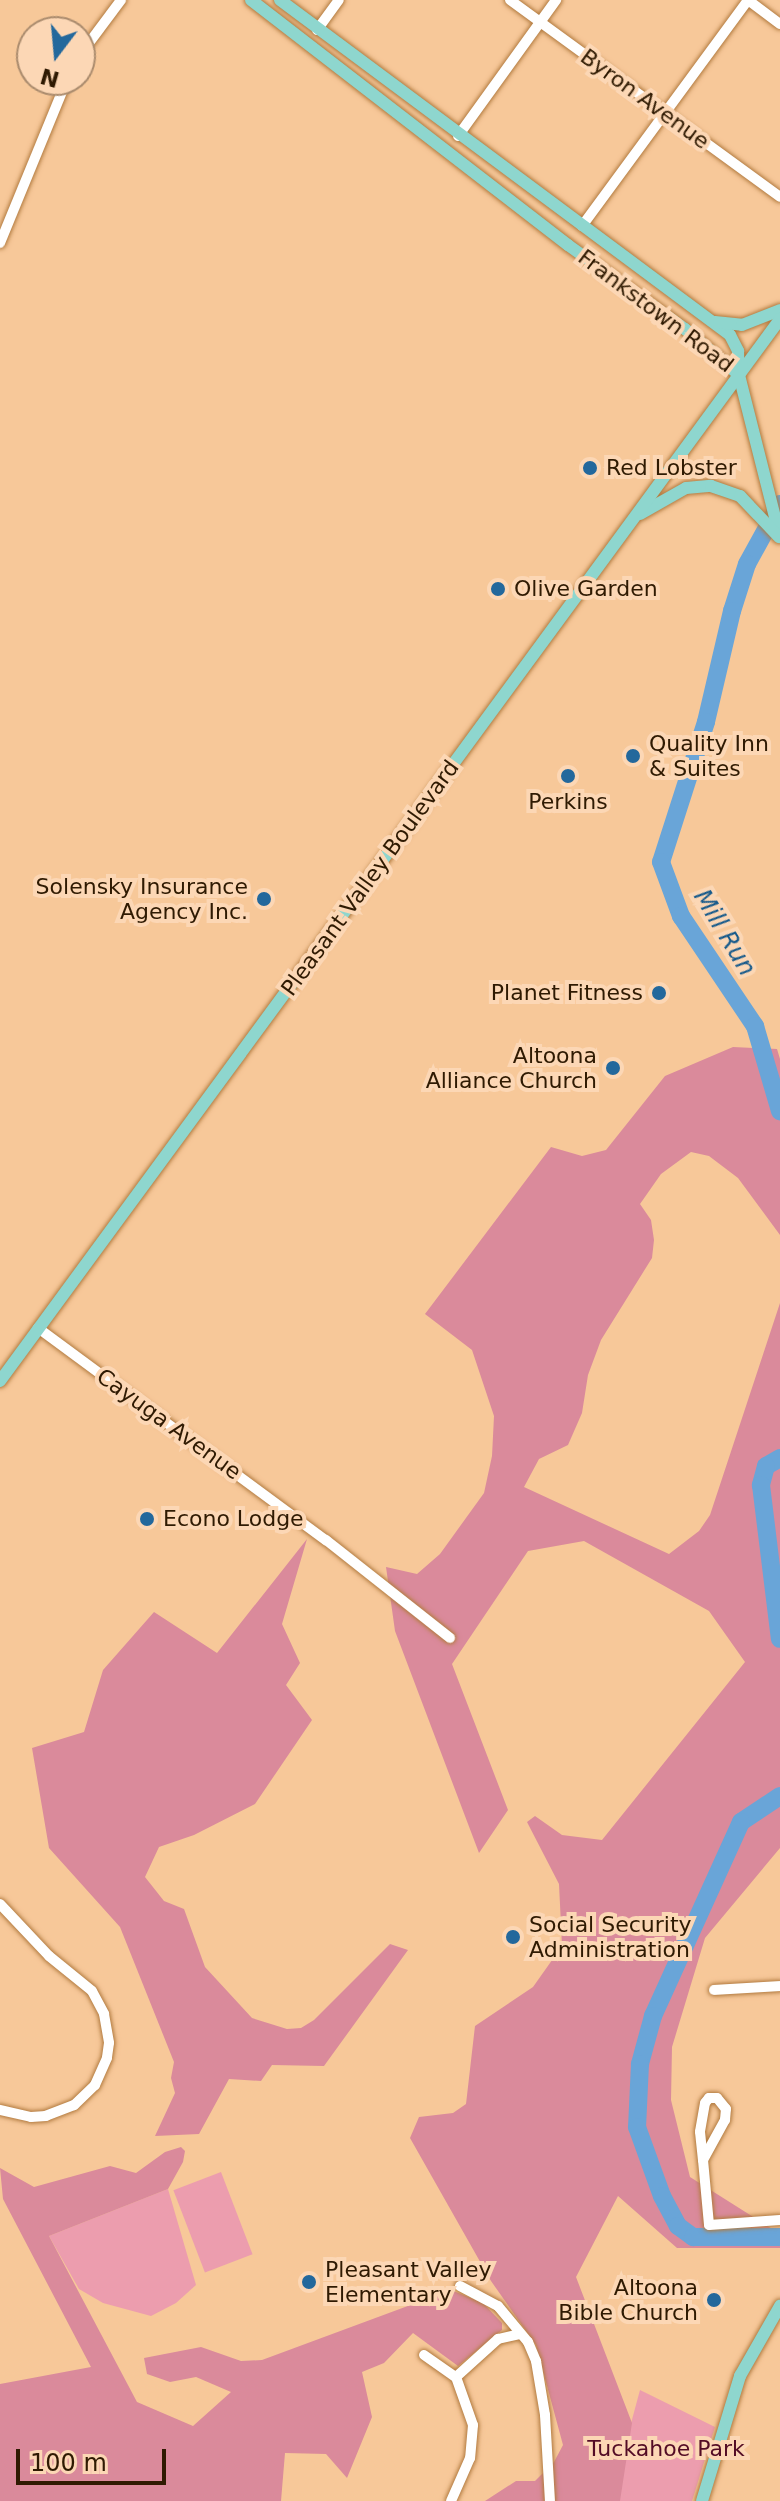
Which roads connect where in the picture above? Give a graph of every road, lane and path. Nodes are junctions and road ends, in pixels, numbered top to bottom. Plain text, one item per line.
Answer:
1 (121, 0) edge
2 (251, 0) edge
3 (280, 0) edge
4 (339, 0) edge
5 (510, 0) edge
6 (556, 0) edge
7 (748, 0) edge
8 (541, 22) junction
9 (780, 24) edge
10 (317, 30) junction
11 (96, 34) edge
12 (60, 96) edge
13 (664, 113) junction
14 (458, 136) junction
15 (447, 152) junction
16 (780, 197) edge
17 (582, 226) junction
18 (0, 243) edge
19 (568, 245) junction
20 (780, 310) edge
21 (780, 319) edge
22 (715, 322) junction
23 (739, 375) junction
24 (634, 518) junction
25 (778, 534) edge
26 (38, 1328) junction
27 (0, 1381) edge
28 (450, 1638) dead end
29 (0, 1904) edge
30 (780, 1986) edge
31 (714, 1990) dead end
32 (0, 2110) edge
33 (703, 2160) junction
34 (780, 2220) edge
35 (460, 2286) dead end
36 (780, 2306) edge
37 (519, 2334) junction
38 (424, 2355) dead end
39 (456, 2377) junction
40 (451, 2501) edge
41 (550, 2501) edge
42 (702, 2501) edge

1 - 11 street
2 - 15 main road, Frankstown Road
3 - 10 main road, Frankstown Road
4 - 10 street
5 - 8 street, Byron Avenue
6 - 8 street
7 - 9 street
7 - 13 street
8 - 13 street, Byron Avenue
8 - 14 street
10 - 14 main road, Frankstown Road
12 - 18 street
13 - 16 street, Byron Avenue
13 - 17 street
14 - 15 main road
14 - 17 main road, Frankstown Road
15 - 19 main road, Frankstown Road
17 - 19 main road
17 - 22 main road, Frankstown Road
19 - 23 main road, Frankstown Road
20 - 22 main road
21 - 23 main road, Pleasant Valley Boulevard
22 - 23 main road, Frankstown Road
23 - 24 main road, Pleasant Valley Boulevard
23 - 25 main road
24 - 25 main road
24 - 26 main road, Pleasant Valley Boulevard
26 - 27 main road, Pleasant Valley Boulevard
26 - 28 street, Cayuga Avenue
29 - 32 street
30 - 31 street
33 - 33 street
33 - 34 street
35 - 37 street
36 - 42 main road
37 - 39 street
37 - 41 street
38 - 39 street
39 - 40 street

